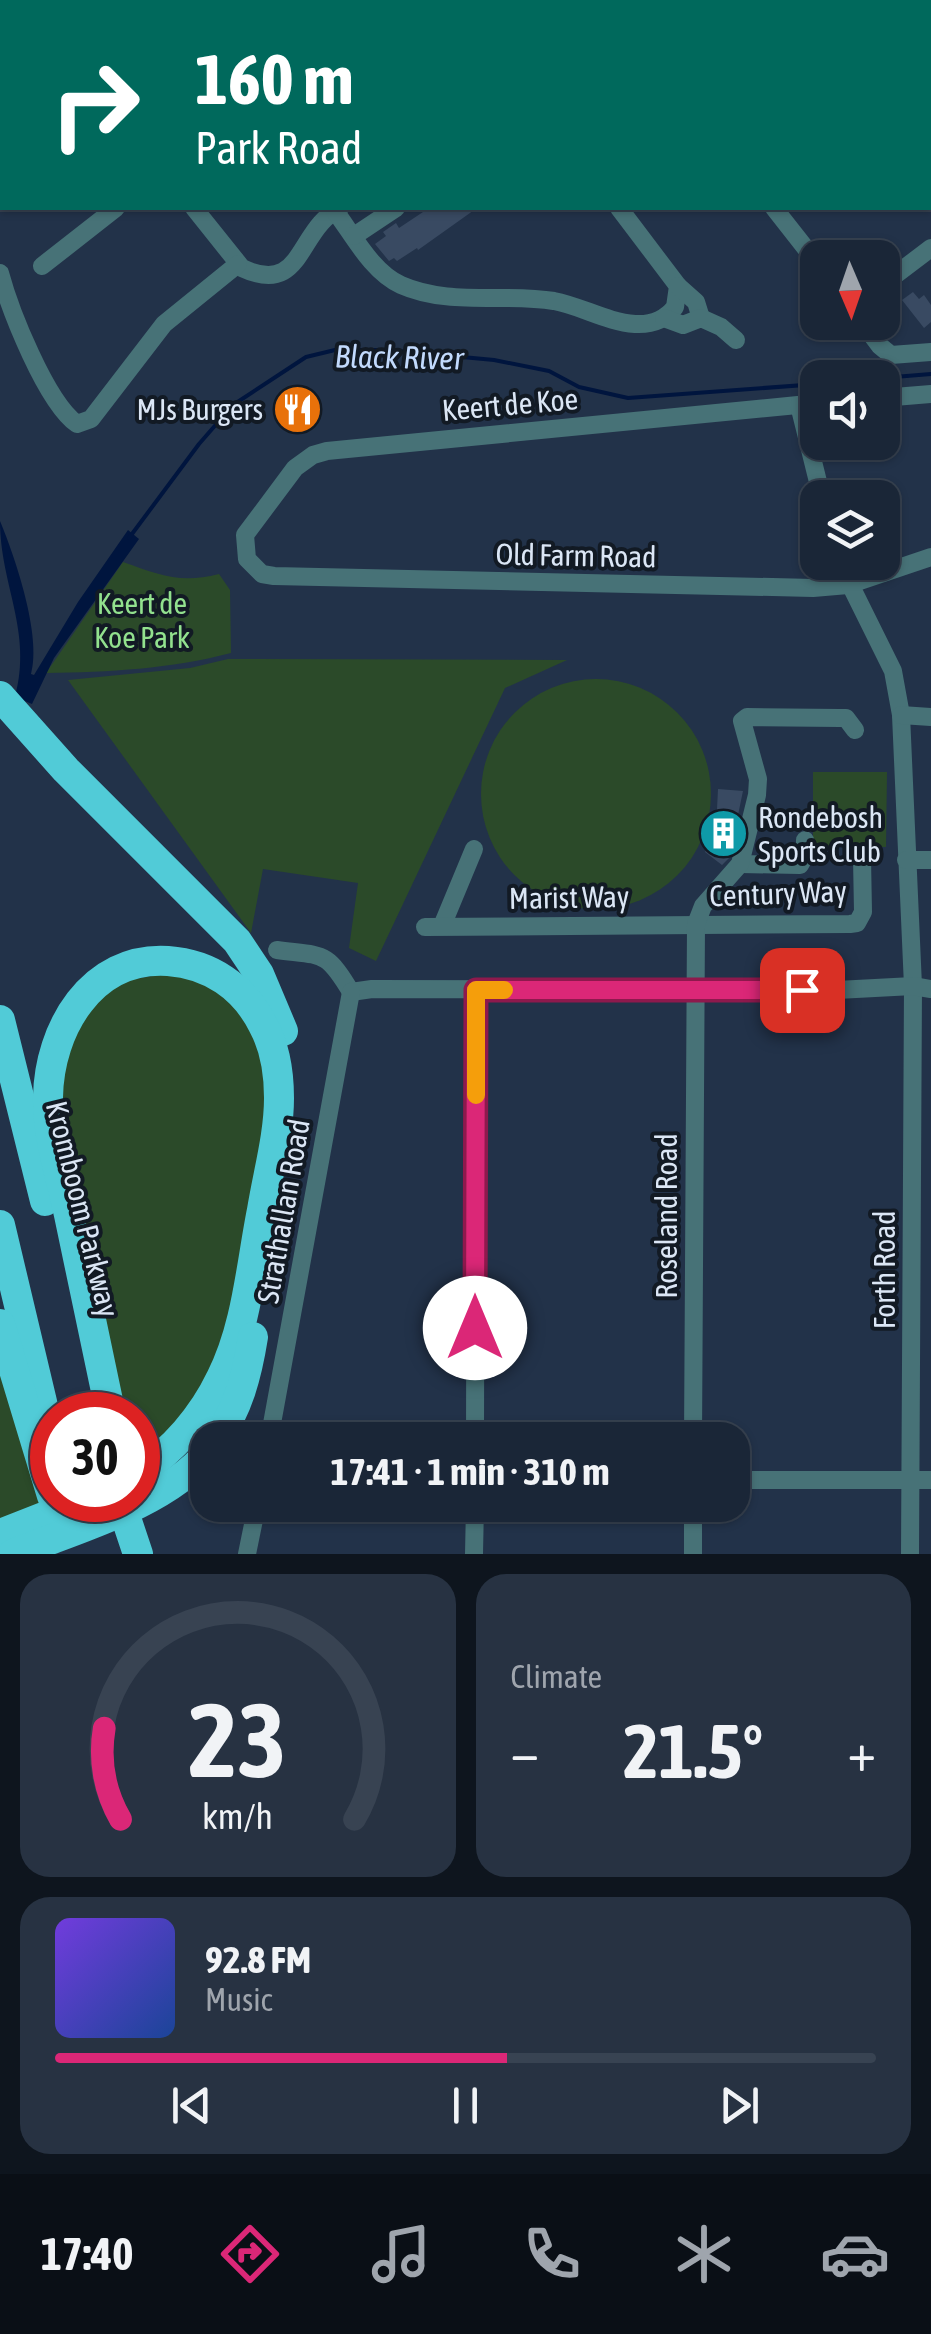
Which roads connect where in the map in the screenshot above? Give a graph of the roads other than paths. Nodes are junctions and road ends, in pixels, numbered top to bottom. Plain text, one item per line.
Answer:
1 (113, 210) edge
2 (196, 210) edge
3 (336, 210) edge
4 (339, 210) edge
5 (393, 210) edge
6 (620, 210) edge
7 (776, 210) edge
8 (354, 236) junction
9 (800, 241) edge
10 (931, 248) edge
11 (238, 264) junction
12 (42, 266) dead end
13 (900, 271) edge
14 (0, 272) edge
15 (678, 286) junction
16 (664, 318) junction
17 (701, 318) junction
18 (736, 340) dead end
19 (877, 340) edge
20 (931, 352) edge
21 (931, 394) edge
22 (900, 397) edge
23 (800, 405) edge
24 (246, 535) joint
25 (931, 557) edge
26 (846, 580) edge
27 (848, 585) junction
28 (0, 696) edge
29 (901, 716) junction
30 (931, 718) edge
31 (855, 730) dead end
32 (805, 840) dead end
33 (474, 849) dead end
34 (862, 858) dead end
35 (906, 860) junction
36 (931, 860) edge
37 (740, 864) junction
38 (696, 924) junction
39 (277, 950) dead end
40 (922, 988) edge
41 (476, 990) junction
42 (694, 991) junction
43 (351, 992) junction
44 (0, 1020) edge
45 (0, 1225) edge
46 (0, 1324) edge
47 (34, 1392) edge
48 (93, 1392) edge
49 (106, 1392) edge
50 (30, 1407) edge
51 (228, 1422) edge
52 (272, 1422) edge
53 (475, 1422) edge
54 (693, 1422) edge
55 (160, 1457) edge
56 (190, 1471) edge
57 (750, 1480) edge
58 (910, 1480) junction
59 (931, 1480) edge
60 (31, 1522) edge
61 (62, 1522) edge
62 (75, 1522) edge
63 (127, 1522) edge
64 (133, 1522) edge
65 (254, 1522) edge
66 (475, 1522) edge
67 (693, 1522) edge
68 (0, 1534) edge
69 (136, 1548) edge
70 (13, 1554) edge
71 (73, 1554) edge
72 (85, 1554) edge
73 (248, 1554) edge
74 (474, 1554) edge
75 (693, 1554) edge
76 (910, 1554) edge

1 - 12 street
2 - 11 street
3 - 11 street
4 - 8 street
5 - 8 street
6 - 15 street
7 - 9 street
8 - 16 street
10 - 13 street
11 - 14 street
15 - 16 street
15 - 17 street
16 - 17 street
17 - 18 street
19 - 20 street
21 - 22 street
23 - 24 street, Keert de Koe
24 - 27 street, Old Farm Road
25 - 27 street, Old Farm Road
26 - 27 street, Forth Road
27 - 29 street, Forth Road
28 - 51 highway
29 - 30 street
29 - 35 street, Forth Road
31 - 37 street
32 - 37 street
33 - 38 street, Marist Way
34 - 38 street, Century Way
35 - 36 street
35 - 40 street, Forth Road
37 - 38 street
38 - 42 street, Roseland Road
39 - 43 street
40 - 42 street
40 - 58 street, Forth Road
41 - 42 street
41 - 43 street
41 - 53 street
42 - 54 street, Roseland Road
43 - 52 street, Strathallan Road
44 - 48 highway, Kromboom Parkway
45 - 47 highway
46 - 50 highway
49 - 55 highway
56 - 70 highway
57 - 58 street
58 - 59 street
58 - 76 street, Forth Road
60 - 68 highway
61 - 71 highway
62 - 72 highway
63 - 69 highway
64 - 69 highway
65 - 73 street
66 - 74 street
67 - 75 street

